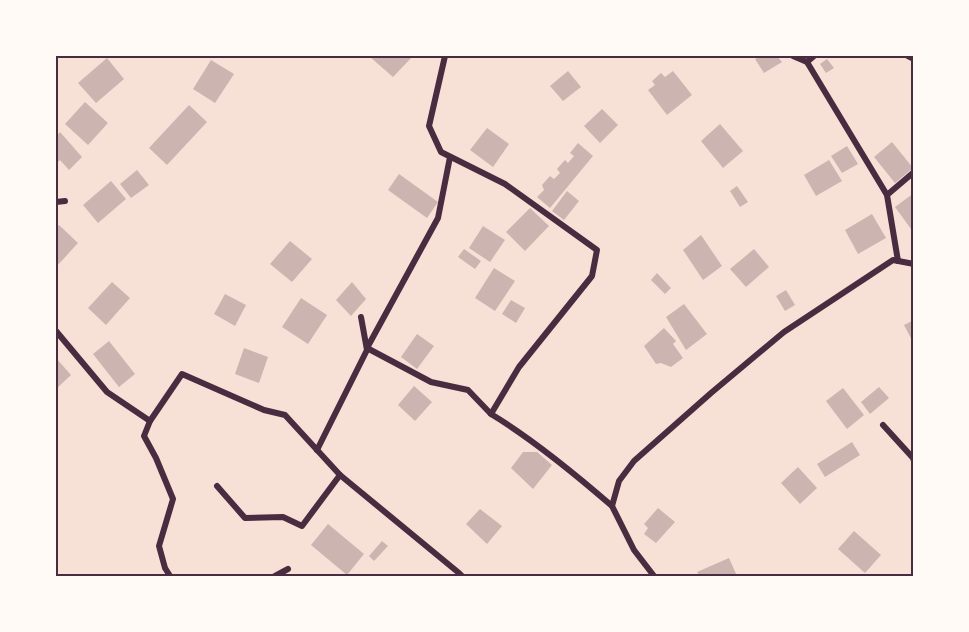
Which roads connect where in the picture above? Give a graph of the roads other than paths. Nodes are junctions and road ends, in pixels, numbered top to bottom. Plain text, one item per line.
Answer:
1 (445, 56) edge
2 (793, 56) edge
3 (814, 56) edge
4 (908, 56) edge
5 (914, 59) edge
6 (807, 62) junction
7 (450, 157) junction
8 (914, 172) edge
9 (887, 195) junction
10 (65, 201) dead end
11 (56, 202) edge
12 (898, 261) junction
13 (914, 264) edge
14 (362, 317) dead end
15 (56, 331) edge
16 (367, 348) junction
17 (491, 414) junction
18 (150, 422) junction
19 (883, 425) dead end
20 (317, 450) junction
21 (914, 461) edge
22 (340, 475) junction
23 (218, 486) dead end
24 (612, 506) junction
25 (288, 569) dead end
26 (170, 576) edge
27 (275, 576) edge
28 (462, 576) edge
29 (654, 576) edge

1 - 7 street
2 - 6 street
3 - 6 street
4 - 5 street
6 - 9 street
7 - 16 street
7 - 17 street
8 - 9 street
9 - 12 street
10 - 11 street
12 - 13 street
12 - 24 street
14 - 16 street
15 - 18 street
16 - 17 street
16 - 20 street
17 - 24 street
18 - 20 street
18 - 26 street
19 - 21 street
20 - 22 street
22 - 23 street
22 - 28 street
24 - 29 street
25 - 27 street

